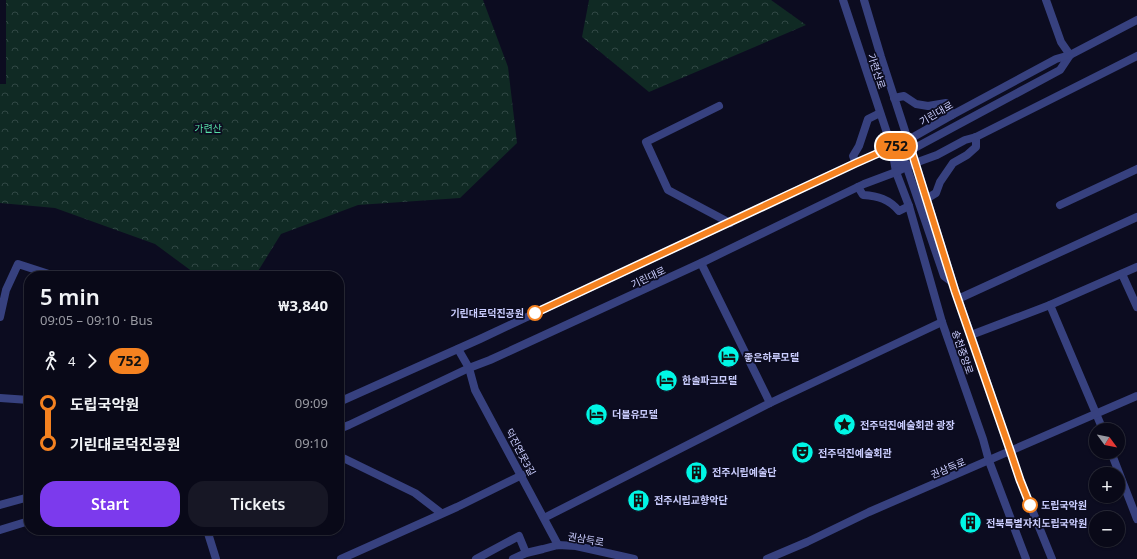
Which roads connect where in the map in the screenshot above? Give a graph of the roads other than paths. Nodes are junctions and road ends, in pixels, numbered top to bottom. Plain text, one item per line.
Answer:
1 (843, 0) edge
2 (864, 0) edge
3 (1046, 0) edge
4 (1137, 20) edge
5 (1070, 55) junction
6 (1137, 56) edge
7 (894, 98) junction
8 (719, 106) dead end
9 (880, 113) junction
10 (952, 114) junction
11 (976, 137) junction
12 (908, 140) junction
13 (892, 148) junction
14 (911, 150) junction
15 (903, 158) junction
16 (856, 163) junction
17 (915, 163) junction
18 (907, 167) junction
19 (1137, 169) edge
20 (896, 172) junction
21 (858, 187) junction
22 (926, 199) junction
23 (1060, 205) dead end
24 (909, 206) junction
25 (1137, 217) edge
26 (730, 223) junction
27 (701, 264) junction
28 (1137, 267) edge
29 (40, 271) edge
30 (1122, 274) junction
31 (952, 282) junction
32 (958, 299) junction
33 (1050, 305) junction
34 (1137, 307) edge
35 (0, 317) edge
36 (942, 322) junction
37 (971, 335) junction
38 (458, 349) junction
39 (469, 368) junction
40 (1137, 396) edge
41 (0, 398) edge
42 (344, 398) edge
43 (24, 400) edge
44 (770, 403) junction
45 (1096, 413) junction
46 (1100, 423) edge
47 (344, 427) edge
48 (1010, 450) junction
49 (344, 458) edge
50 (1114, 459) edge
51 (989, 461) junction
52 (522, 475) junction
53 (24, 498) edge
54 (0, 505) edge
55 (441, 513) junction
56 (544, 518) junction
57 (1137, 519) edge
58 (24, 523) edge
59 (0, 530) edge
60 (209, 535) edge
61 (558, 544) junction
62 (526, 553) junction
63 (216, 559) edge
64 (341, 559) edge
65 (476, 559) edge
66 (513, 559) edge
67 (634, 559) edge
68 (767, 559) edge
69 (1026, 559) edge
70 (1052, 559) edge

1 - 9 street, 가련산로
2 - 7 street, 가련산로
3 - 5 street
4 - 5 street, 기린대로
5 - 10 street, 기린대로
5 - 14 street
6 - 11 street, 기린대로
7 - 10 street
7 - 12 street, 가련산로
8 - 26 street
9 - 13 street, 가련산로
9 - 16 street
10 - 12 street, 기린대로
11 - 17 street, 기린대로
11 - 22 street
12 - 13 street, 기린대로
12 - 14 street, 송천중앙로
13 - 15 street
13 - 16 street, 기린대로
13 - 20 street, 송천중앙로
14 - 15 street
14 - 17 street, 송천중앙로
15 - 18 street
15 - 20 street
16 - 26 street, 기린대로
17 - 18 street, 기린대로
17 - 22 street, 송천중앙로
18 - 20 street, 기린대로
18 - 31 street
19 - 23 street
20 - 21 street, 기린대로
20 - 24 street, 송천중앙로
21 - 24 street
21 - 27 street, 기린대로
22 - 31 street, 송천중앙로
24 - 36 street, 송천중앙로
25 - 32 street
26 - 38 street, 기린대로
27 - 39 street, 기린대로
27 - 44 street
28 - 30 street
29 - 35 street
30 - 33 street
30 - 34 street
31 - 32 street, 송천중앙로
32 - 37 street, 송천중앙로
33 - 37 street
33 - 45 street
36 - 44 street
36 - 51 street, 송천중앙로
37 - 48 street, 송천중앙로
38 - 39 street
38 - 42 street, 기린대로
39 - 47 street, 기린대로
39 - 52 street, 덕진연못3길
40 - 45 street, 권삼득로
41 - 43 street
44 - 56 street
45 - 46 street
45 - 48 street, 권삼득로
48 - 51 street, 권삼득로
48 - 70 street, 송천중앙로
49 - 55 street
50 - 57 street
51 - 68 street, 권삼득로
51 - 69 street, 송천중앙로
52 - 55 street
52 - 56 street, 덕진연못3길
53 - 54 street
55 - 64 street
56 - 61 street, 덕진연못3길
58 - 59 street
60 - 63 street
61 - 62 street, 권삼득로
61 - 67 street, 권삼득로
62 - 65 street
62 - 66 street, 권삼득로

